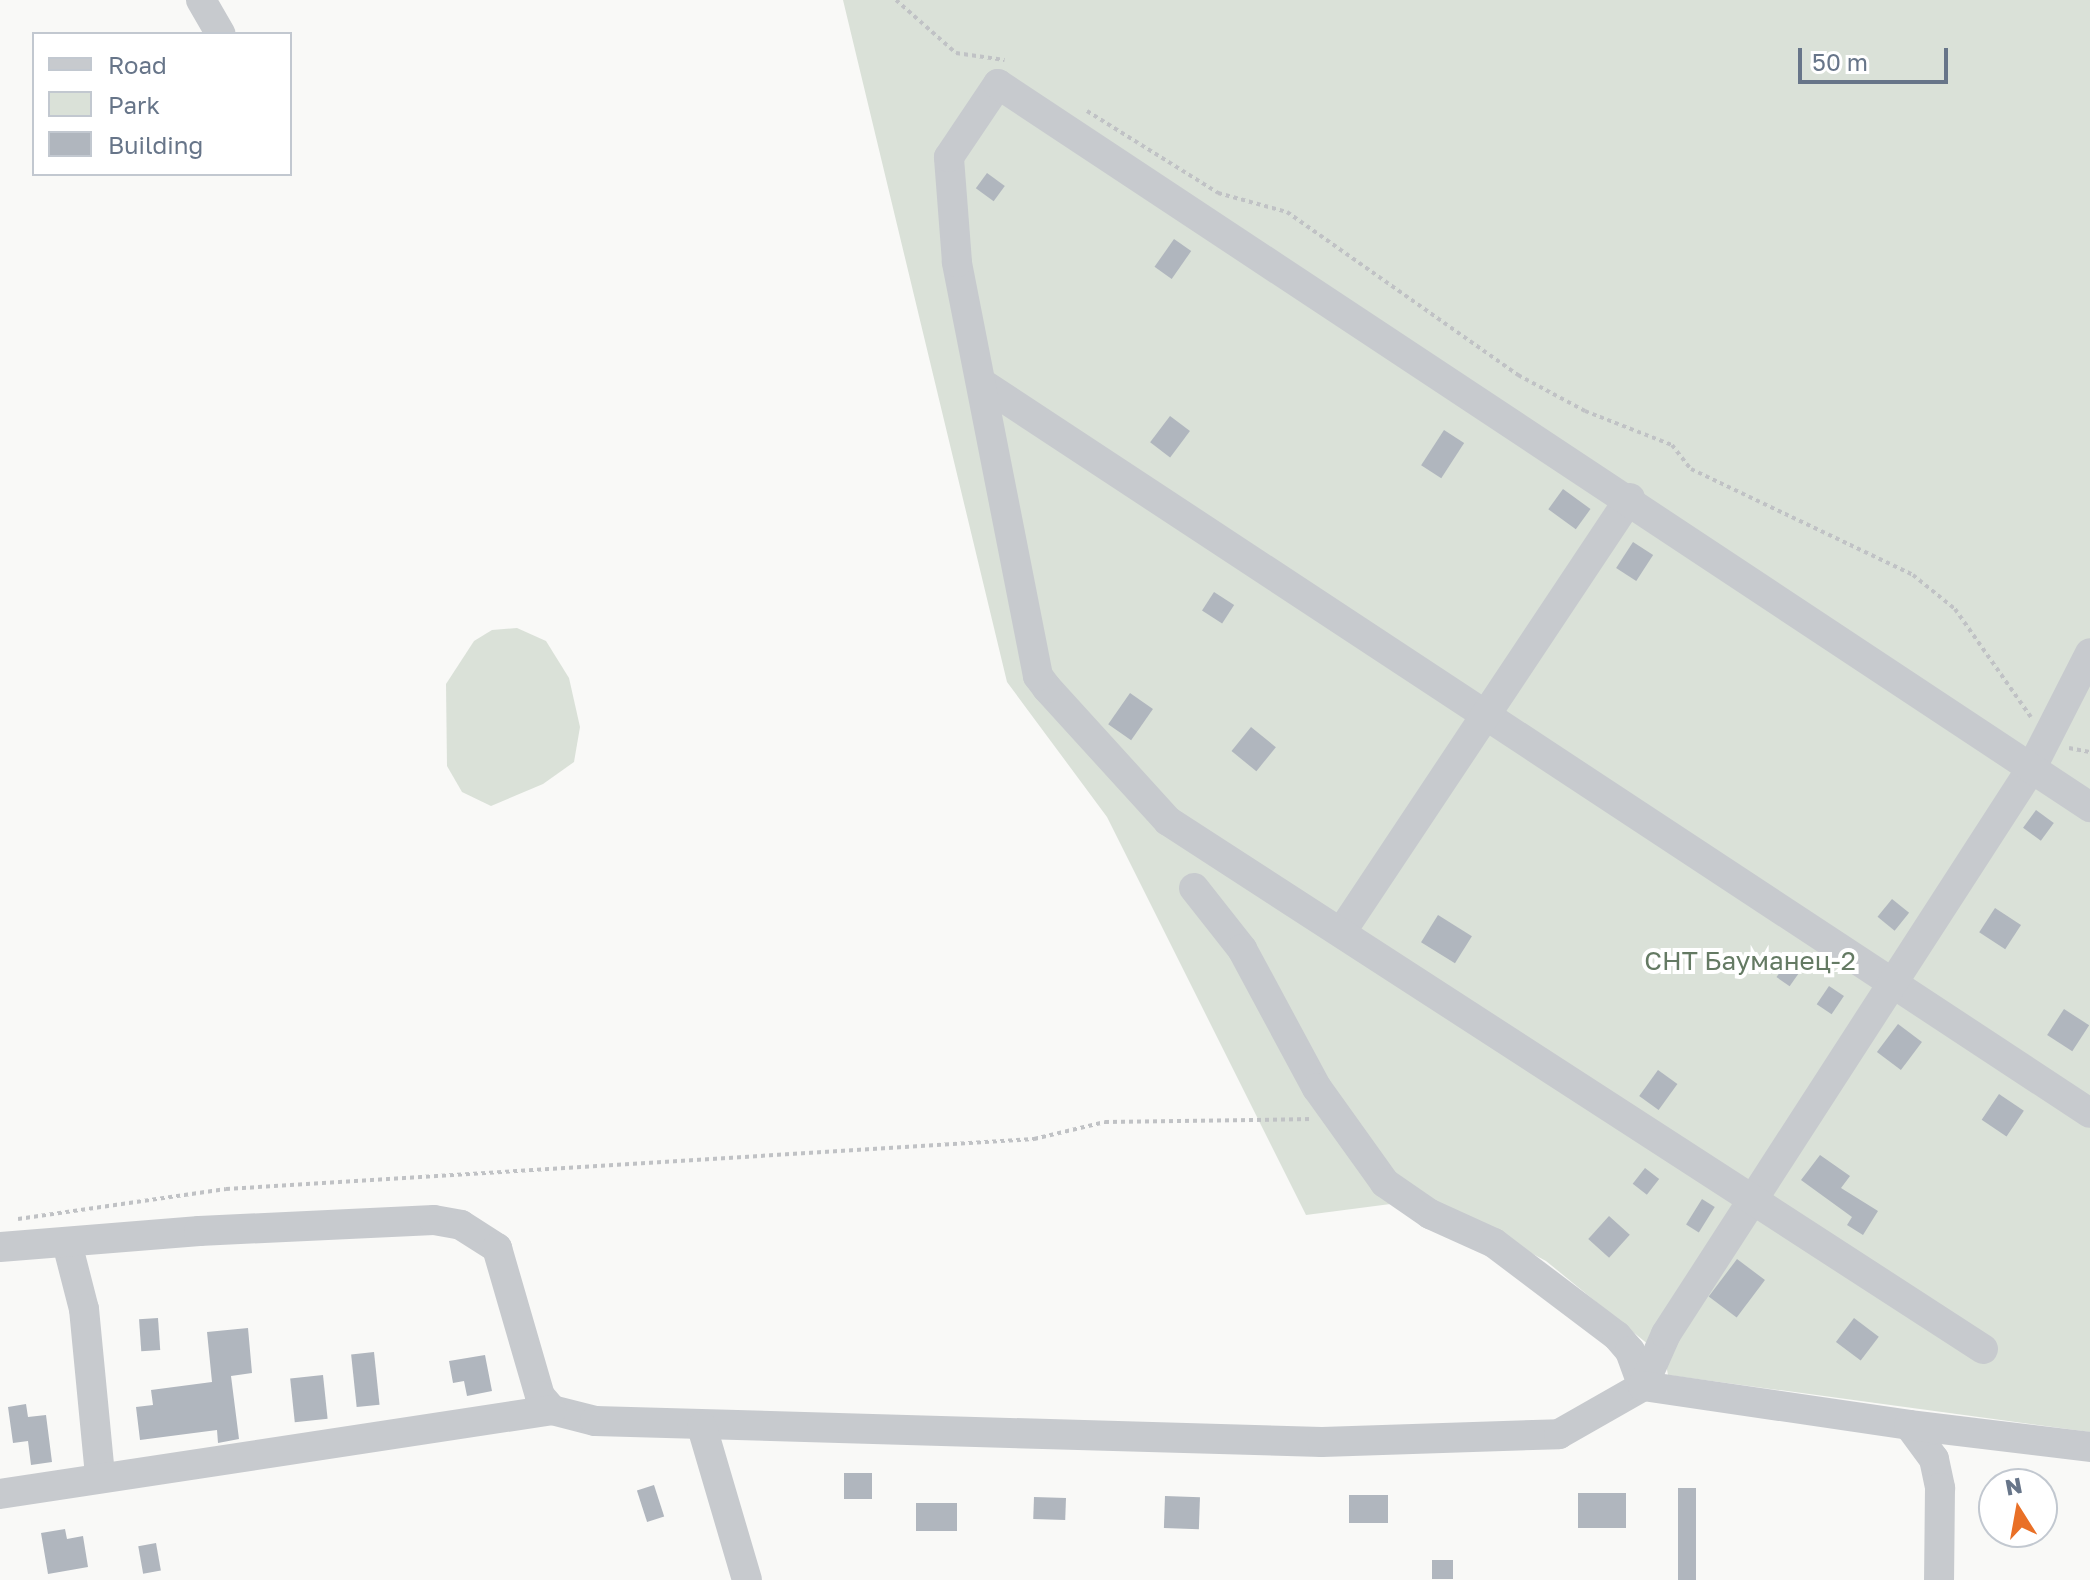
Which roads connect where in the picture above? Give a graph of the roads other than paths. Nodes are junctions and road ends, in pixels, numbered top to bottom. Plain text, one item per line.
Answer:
1 (201, 0) edge
2 (220, 32) edge
3 (983, 384) junction
4 (1630, 498) junction
5 (2090, 653) edge
6 (1485, 711) junction
7 (2031, 769) junction
8 (2090, 807) edge
9 (1194, 888) dead end
10 (1342, 931) junction
11 (1894, 982) junction
12 (2090, 1113) edge
13 (1752, 1204) junction
14 (4, 1233) edge
15 (67, 1243) junction
16 (1983, 1349) dead end
17 (1643, 1386) junction
18 (552, 1410) junction
19 (1909, 1425) junction
20 (702, 1427) junction
21 (2090, 1447) edge
22 (100, 1476) junction
23 (0, 1494) edge
24 (747, 1580) edge
25 (1939, 1580) edge

1 - 2 street
3 - 4 street
3 - 6 street
3 - 10 street
4 - 6 street
4 - 7 street
5 - 7 street
6 - 10 street
6 - 11 street
7 - 8 street
7 - 11 street
9 - 17 street
10 - 13 street
11 - 12 street
11 - 13 street
13 - 16 street
13 - 17 street
14 - 15 street
15 - 18 street
15 - 22 street
17 - 19 street
17 - 20 street
18 - 20 street
18 - 22 street
19 - 21 street
19 - 25 street
20 - 24 street
22 - 23 street

